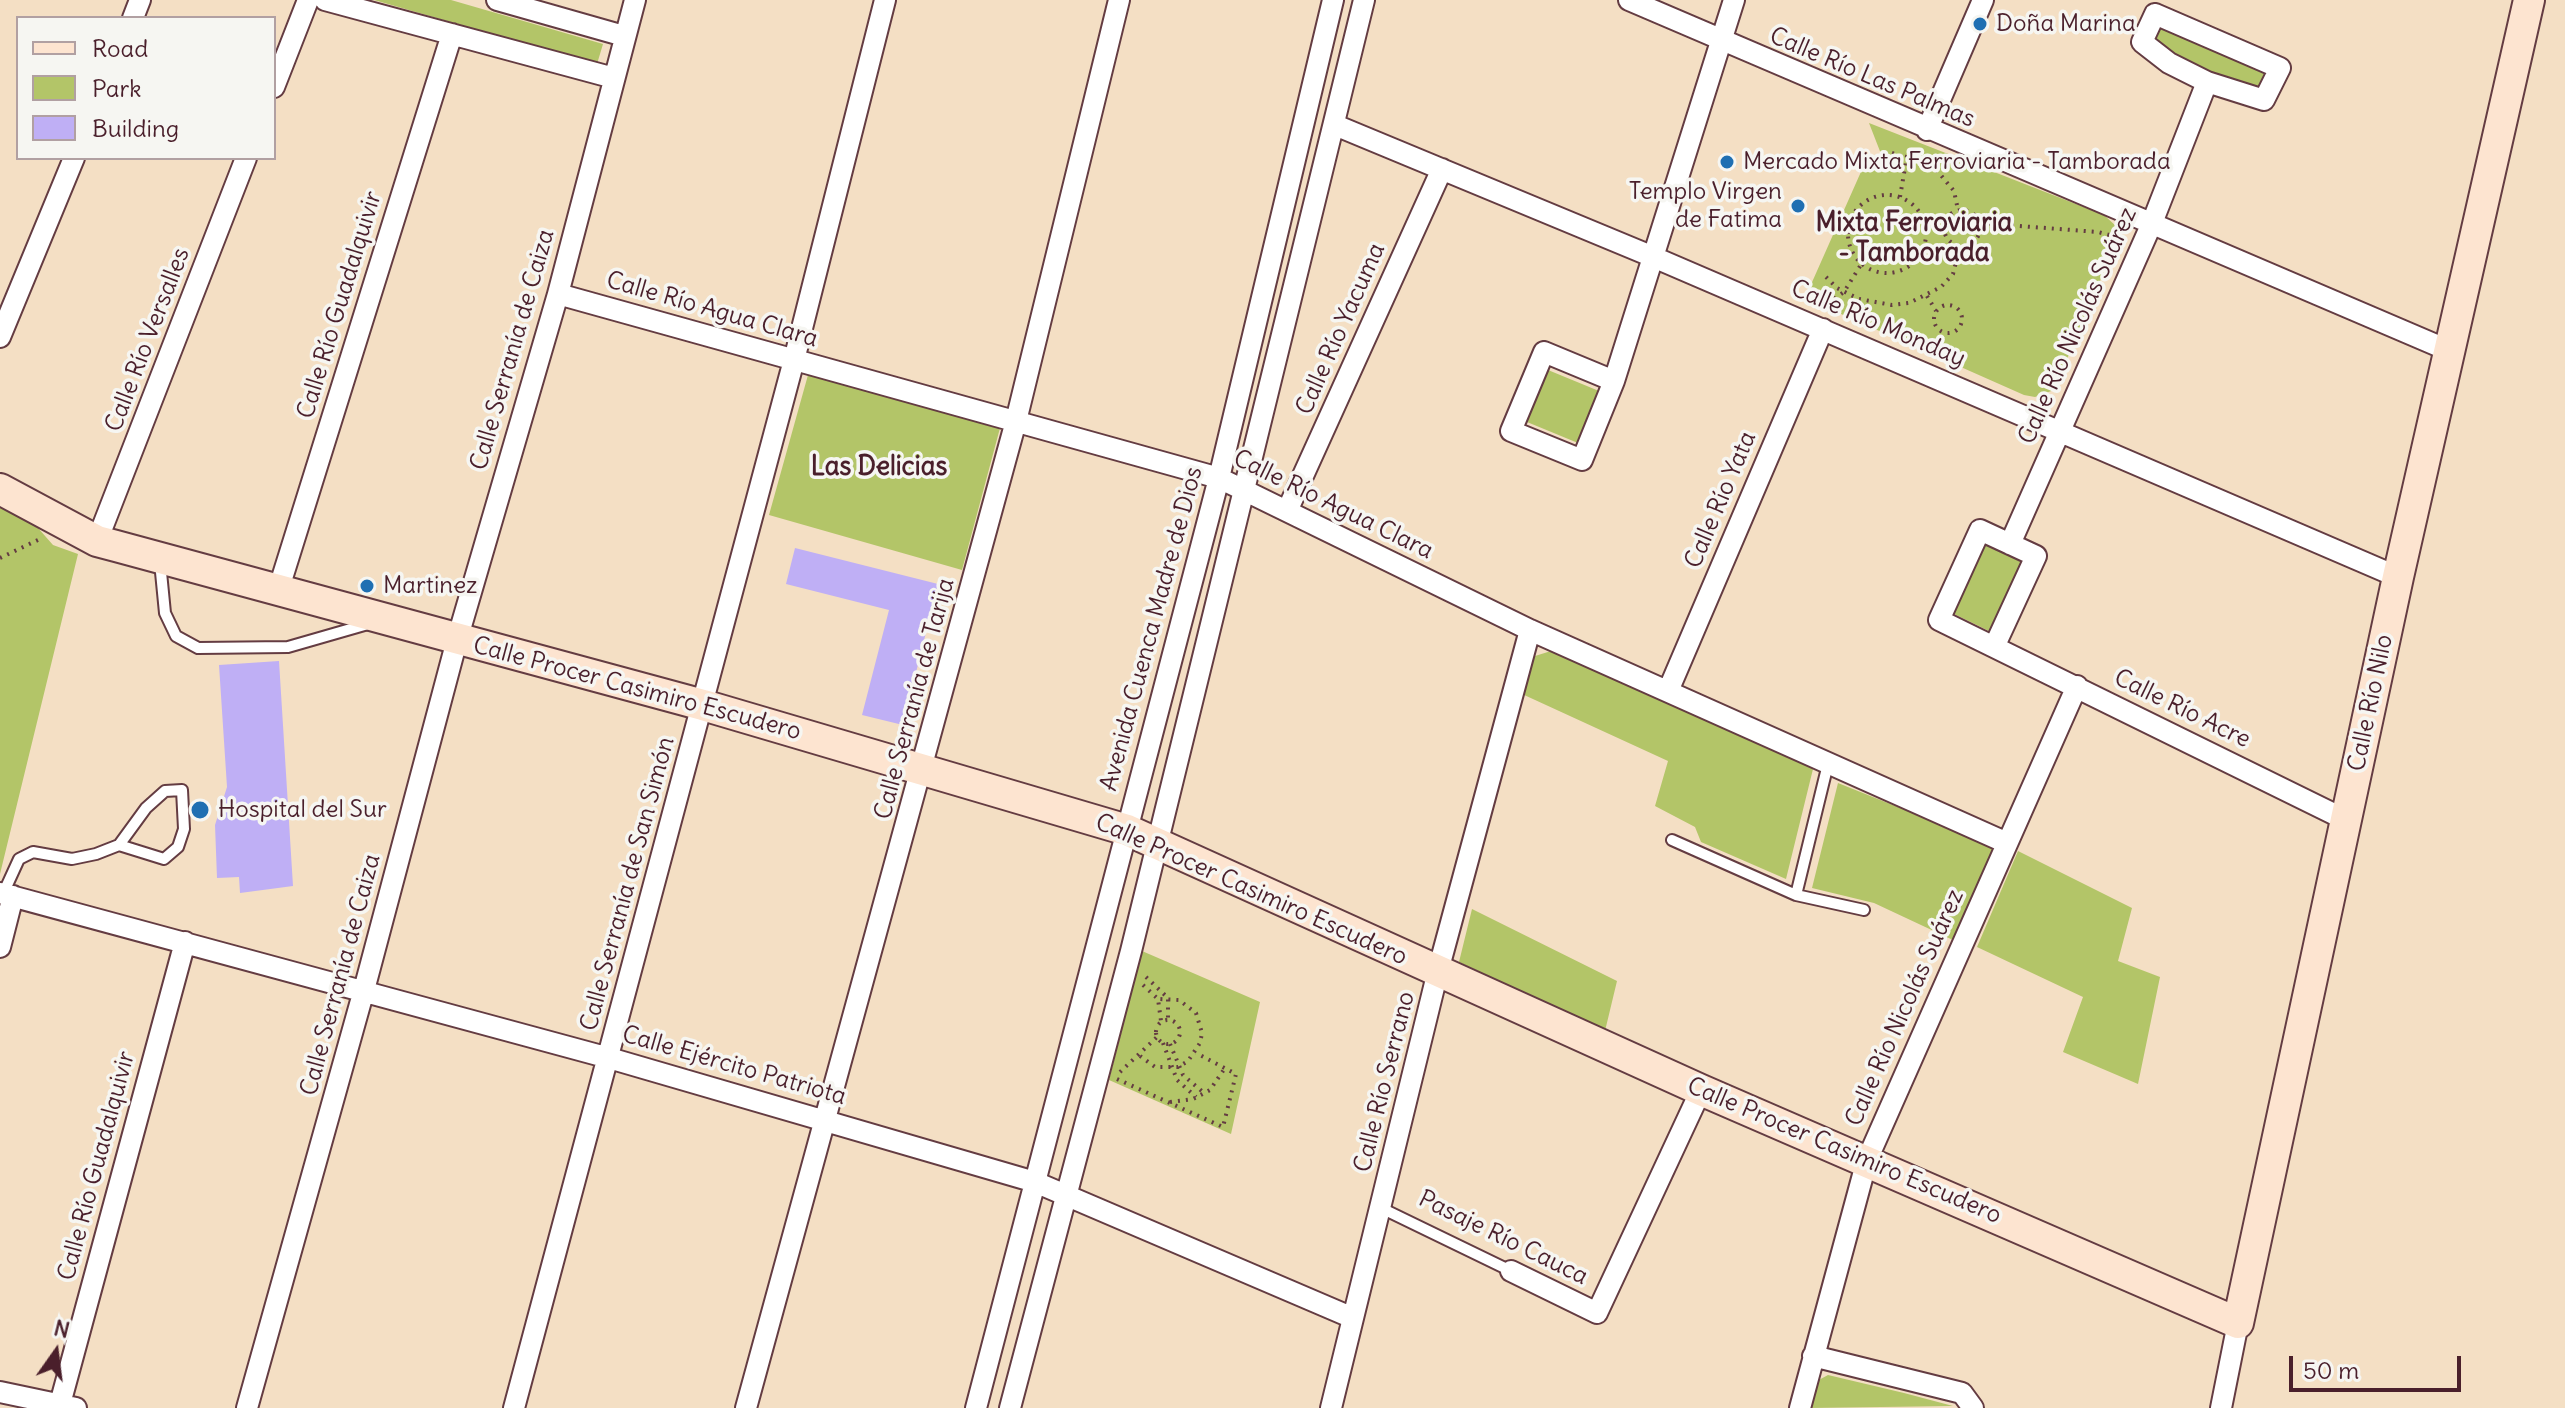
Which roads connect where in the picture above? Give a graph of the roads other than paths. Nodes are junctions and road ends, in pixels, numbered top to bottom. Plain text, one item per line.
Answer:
1 (308, 0) edge
2 (325, 0) edge
3 (497, 0) edge
4 (635, 0) edge
5 (885, 0) edge
6 (1119, 0) edge
7 (1333, 0) edge
8 (1364, 0) edge
9 (1629, 0) edge
10 (1734, 0) edge
11 (1983, 0) edge
12 (2529, 0) edge
13 (452, 34) junction
14 (624, 36) junction
15 (1720, 42) junction
16 (614, 78) junction
17 (276, 82) edge
18 (2207, 82) junction
19 (1335, 125) junction
20 (1927, 130) junction
21 (73, 160) edge
22 (245, 160) edge
23 (1442, 169) junction
24 (2152, 223) junction
25 (1651, 256) junction
26 (558, 294) junction
27 (1823, 329) junction
28 (0, 337) edge
29 (2450, 351) junction
30 (794, 360) junction
31 (1614, 381) junction
32 (1016, 421) junction
33 (2061, 431) junction
34 (1219, 478) junction
35 (1243, 487) junction
36 (0, 489) edge
37 (1287, 511) junction
38 (97, 541) junction
39 (2010, 544) junction
40 (160, 558) junction
41 (2398, 577) junction
42 (278, 591) junction
43 (382, 619) junction
44 (1530, 630) junction
45 (457, 640) junction
46 (1995, 645) junction
47 (2077, 686) junction
48 (1668, 691) junction
49 (703, 705) junction
50 (1828, 764) junction
51 (924, 769) junction
52 (2346, 820) junction
53 (1127, 830) junction
54 (1672, 840) dead end
55 (2007, 843) junction
56 (119, 845) junction
57 (1158, 846) junction
58 (6, 894) edge
59 (1796, 895) junction
60 (1864, 910) dead end
61 (185, 942) junction
62 (0, 947) edge
63 (1438, 971) junction
64 (364, 990) junction
65 (609, 1058) junction
66 (1701, 1090) junction
67 (828, 1120) junction
68 (1867, 1160) junction
69 (1035, 1182) junction
70 (1066, 1194) junction
71 (1381, 1208) junction
72 (1511, 1271) joint
73 (1353, 1318) junction
74 (2238, 1323) junction
75 (1813, 1356) junction
76 (0, 1392) edge
77 (68, 1406) edge
78 (2227, 1407) edge
79 (247, 1408) edge
80 (514, 1408) edge
81 (746, 1408) edge
82 (976, 1408) edge
83 (1010, 1408) edge
84 (1331, 1408) edge
85 (1800, 1408) edge
86 (1973, 1408) edge

1 - 17 street
2 - 13 street
3 - 14 street
4 - 14 street, Calle Serranía de Caiza
5 - 30 street, Calle Serranía de San Simón
6 - 32 street, Calle Serranía de Tarija
7 - 34 street, Avenida Cuenca Madre de Dios
8 - 19 street
9 - 15 street, Calle Río Las Palmas
10 - 15 street
11 - 20 street
12 - 29 main road, Calle Río Nilo
13 - 16 street
13 - 42 street, Calle Río Guadalquivir
14 - 16 street, Calle Serranía de Caiza
15 - 20 street, Calle Río Las Palmas
15 - 25 street
16 - 26 street, Calle Serranía de Caiza
18 - 18 street
18 - 24 street, Calle Río Nicolás Suárez
19 - 23 street, Calle Río Monday
19 - 35 street
20 - 24 street, Calle Río Las Palmas
21 - 28 street
22 - 38 street, Calle Río Versalles
23 - 25 street, Calle Río Monday
23 - 37 street, Calle Río Yacuma
24 - 29 street, Calle Río Las Palmas
24 - 33 street, Calle Río Nicolás Suárez
25 - 27 street, Calle Río Monday
25 - 31 street
26 - 30 street, Calle Río Agua Clara
26 - 45 street, Calle Serranía de Caiza
27 - 33 street, Calle Río Monday
27 - 48 street, Calle Río Yata
29 - 41 main road, Calle Río Nilo
30 - 32 street, Calle Río Agua Clara
30 - 49 street, Calle Serranía de San Simón
31 - 31 street
32 - 34 street, Calle Río Agua Clara
32 - 51 street, Calle Serranía de Tarija
33 - 39 street, Calle Río Nicolás Suárez
33 - 41 street, Calle Río Monday
34 - 35 street, Calle Río Agua Clara
34 - 53 street, Avenida Cuenca Madre de Dios
35 - 37 street, Calle Río Agua Clara
35 - 57 street
36 - 38 main road, Calle Procer Casimiro Escudero
37 - 44 street, Calle Río Agua Clara
38 - 40 main road, Calle Procer Casimiro Escudero
39 - 46 street
39 - 46 street
40 - 42 main road, Calle Procer Casimiro Escudero
40 - 43 lane
41 - 52 main road, Calle Río Nilo
42 - 43 main road, Calle Procer Casimiro Escudero
43 - 45 main road, Calle Procer Casimiro Escudero
44 - 48 street, Calle Río Agua Clara
44 - 63 street, Calle Río Serrano
45 - 49 main road, Calle Procer Casimiro Escudero
45 - 64 street, Calle Serranía de Caiza
46 - 47 street, Calle Río Acre
47 - 52 street, Calle Río Acre
47 - 55 street, Calle Río Nicolás Suárez
48 - 50 street, Calle Río Agua Clara
49 - 51 main road, Calle Procer Casimiro Escudero
49 - 65 street, Calle Serranía de San Simón
50 - 55 street, Calle Río Agua Clara
50 - 59 lane
51 - 53 main road, Calle Procer Casimiro Escudero
51 - 67 street, Calle Serranía de Tarija
52 - 74 main road, Calle Río Nilo
53 - 57 main road, Calle Procer Casimiro Escudero
53 - 69 street, Avenida Cuenca Madre de Dios
54 - 59 lane
55 - 68 street, Calle Río Nicolás Suárez
56 - 56 lane
56 - 58 lane
57 - 63 main road, Calle Procer Casimiro Escudero
57 - 70 street
58 - 61 street, Calle Ejército Patriota
58 - 62 street
59 - 60 lane
61 - 64 street, Calle Ejército Patriota
61 - 77 street, Calle Río Guadalquivir
63 - 66 main road, Calle Procer Casimiro Escudero
63 - 71 street, Calle Río Serrano
64 - 65 street, Calle Ejército Patriota
64 - 79 street, Calle Serranía de Caiza
65 - 67 street, Calle Ejército Patriota
65 - 80 street, Calle Serranía de San Simón
66 - 68 main road, Calle Procer Casimiro Escudero
66 - 72 street, Pasaje Río Cauca
67 - 69 street, Calle Ejército Patriota
67 - 81 street, Calle Serranía de Tarija
68 - 74 main road, Calle Procer Casimiro Escudero
68 - 75 street, Calle Río Nicolás Suárez
69 - 70 street, Calle Ejército Patriota
69 - 82 street, Avenida Cuenca Madre de Dios
70 - 73 street
70 - 83 street
71 - 72 lane, Pasaje Río Cauca
71 - 73 street, Calle Río Serrano
73 - 84 street, Calle Río Serrano
74 - 78 street, Calle Río Nilo
75 - 85 street, Calle Río Nicolás Suárez
75 - 86 street
76 - 77 street

